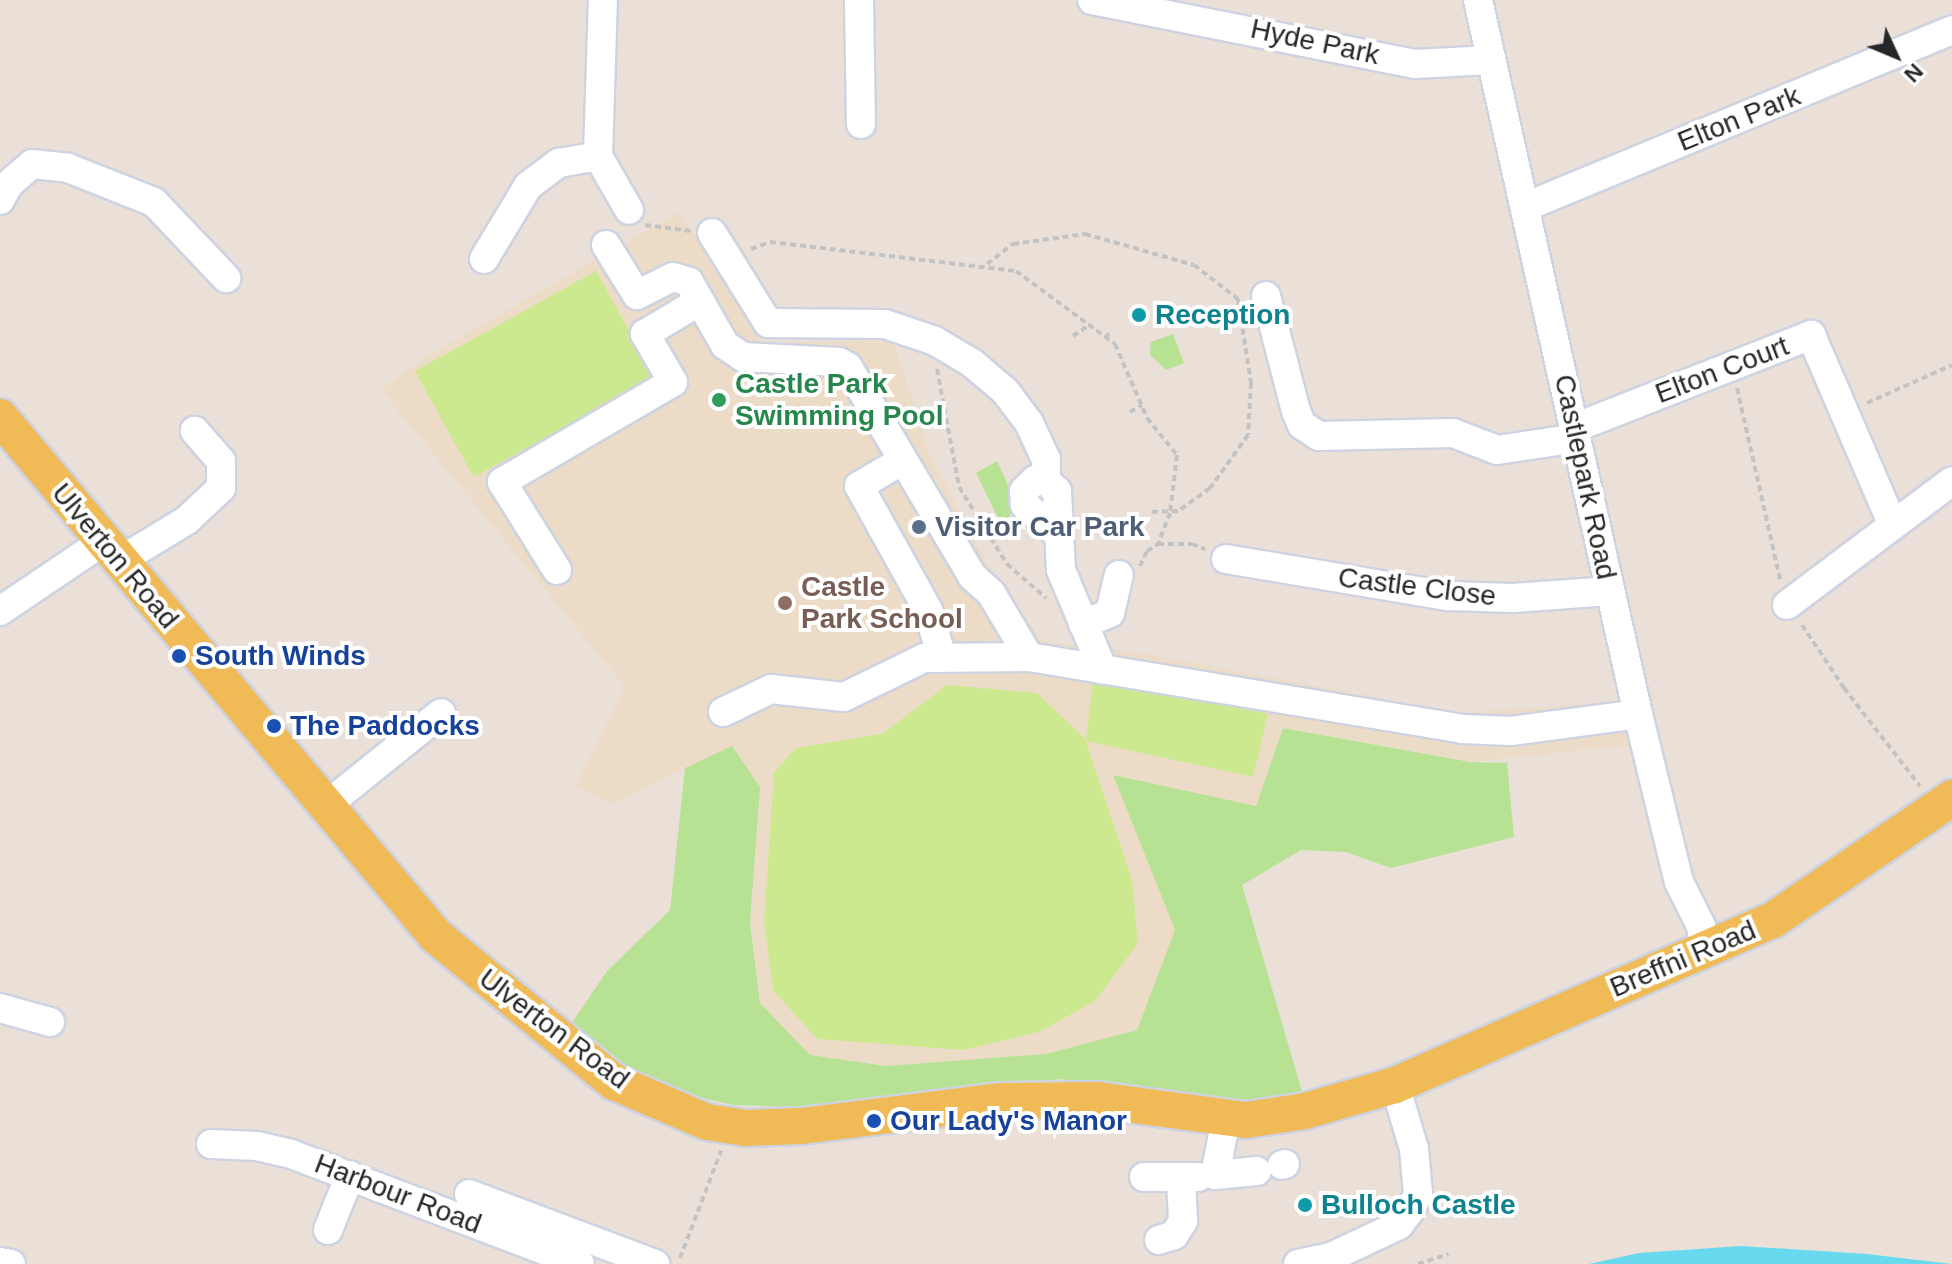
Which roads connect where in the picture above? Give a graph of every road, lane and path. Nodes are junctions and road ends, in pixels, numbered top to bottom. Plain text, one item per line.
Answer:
1 (603, 0) edge
2 (859, 0) edge
3 (1092, 0) edge
4 (1478, 0) edge
5 (1952, 30) edge
6 (1491, 60) junction
7 (861, 124) dead end
8 (598, 156) junction
9 (0, 200) edge
10 (1525, 207) junction
11 (629, 210) joint
12 (712, 233) junction
13 (606, 245) dead end
14 (484, 259) dead end
15 (987, 264) junction
16 (226, 278) dead end
17 (1266, 296) dead end
18 (700, 301) junction
19 (1088, 326) junction
20 (1111, 331) dead end
21 (1073, 336) dead end
22 (1105, 338) junction
23 (935, 341) junction
24 (1952, 365) edge
25 (1142, 404) junction
26 (1130, 412) dead end
27 (1846, 412) junction
28 (0, 417) edge
29 (195, 431) dead end
30 (1575, 433) junction
31 (903, 460) junction
32 (1952, 481) edge
33 (1148, 512) dead end
34 (1170, 513) junction
35 (1893, 525) junction
36 (110, 552) junction
37 (1226, 559) joint
38 (557, 570) dead end
39 (1119, 575) dead end
40 (1610, 591) junction
41 (1787, 605) dead end
42 (0, 611) edge
43 (1079, 616) junction
44 (1029, 657) junction
45 (942, 658) junction
46 (1103, 670) junction
47 (723, 712) dead end
48 (441, 713) dead end
49 (1638, 714) junction
50 (1952, 798) edge
51 (328, 804) junction
52 (1705, 950) junction
53 (0, 1008) edge
54 (50, 1022) dead end
55 (1395, 1085) junction
56 (1226, 1119) junction
57 (724, 1141) dead end
58 (211, 1144) dead end
59 (1274, 1167) dead end
60 (350, 1175) junction
61 (1215, 1175) junction
62 (1144, 1177) dead end
63 (1181, 1179) junction
64 (469, 1194) dead end
65 (328, 1230) dead end
66 (1159, 1240) dead end
67 (1448, 1254) dead end
68 (0, 1262) edge
69 (11, 1264) edge
70 (580, 1264) edge
71 (655, 1264) edge
72 (677, 1264) edge
73 (1298, 1264) edge
74 (1418, 1264) edge

1 - 8 street
2 - 7 street
3 - 6 street, Hyde Park
4 - 6 street, Castlepark Road
5 - 10 street, Elton Park
6 - 10 street, Castlepark Road
8 - 11 street
8 - 14 street
9 - 16 street
10 - 30 street, Castlepark Road
11 - 12 path
12 - 15 path
12 - 23 street
13 - 18 street
15 - 19 path
15 - 34 path
17 - 30 street
18 - 31 street
18 - 38 street
19 - 21 path
19 - 22 path
20 - 22 path
22 - 25 path
23 - 43 path
23 - 43 street
24 - 27 path
25 - 26 path
25 - 34 path
27 - 30 street, Elton Court
27 - 35 street, Elton Court
28 - 36 main road, Ulverton Road
29 - 36 street
30 - 40 street, Castlepark Road
31 - 44 street
31 - 45 street
32 - 35 street
33 - 34 path
34 - 37 path
35 - 41 street
36 - 42 street
36 - 51 main road, Ulverton Road
37 - 40 street, Castle Close
39 - 43 street
40 - 49 street, Castlepark Road
43 - 46 street
44 - 45 street
44 - 46 street
45 - 47 street
46 - 49 street
48 - 51 street
49 - 52 street, Castlepark Road
50 - 52 main road, Breffni Road
51 - 56 main road, Ulverton Road
52 - 55 main road, Breffni Road
53 - 54 street
55 - 56 main road, Ulverton Road
55 - 73 street
56 - 61 street
57 - 72 path
58 - 60 street, Harbour Road
59 - 61 street
60 - 65 street
60 - 70 street, Harbour Road
61 - 63 street
62 - 63 street
63 - 66 street
64 - 71 street
67 - 74 path
68 - 69 street

